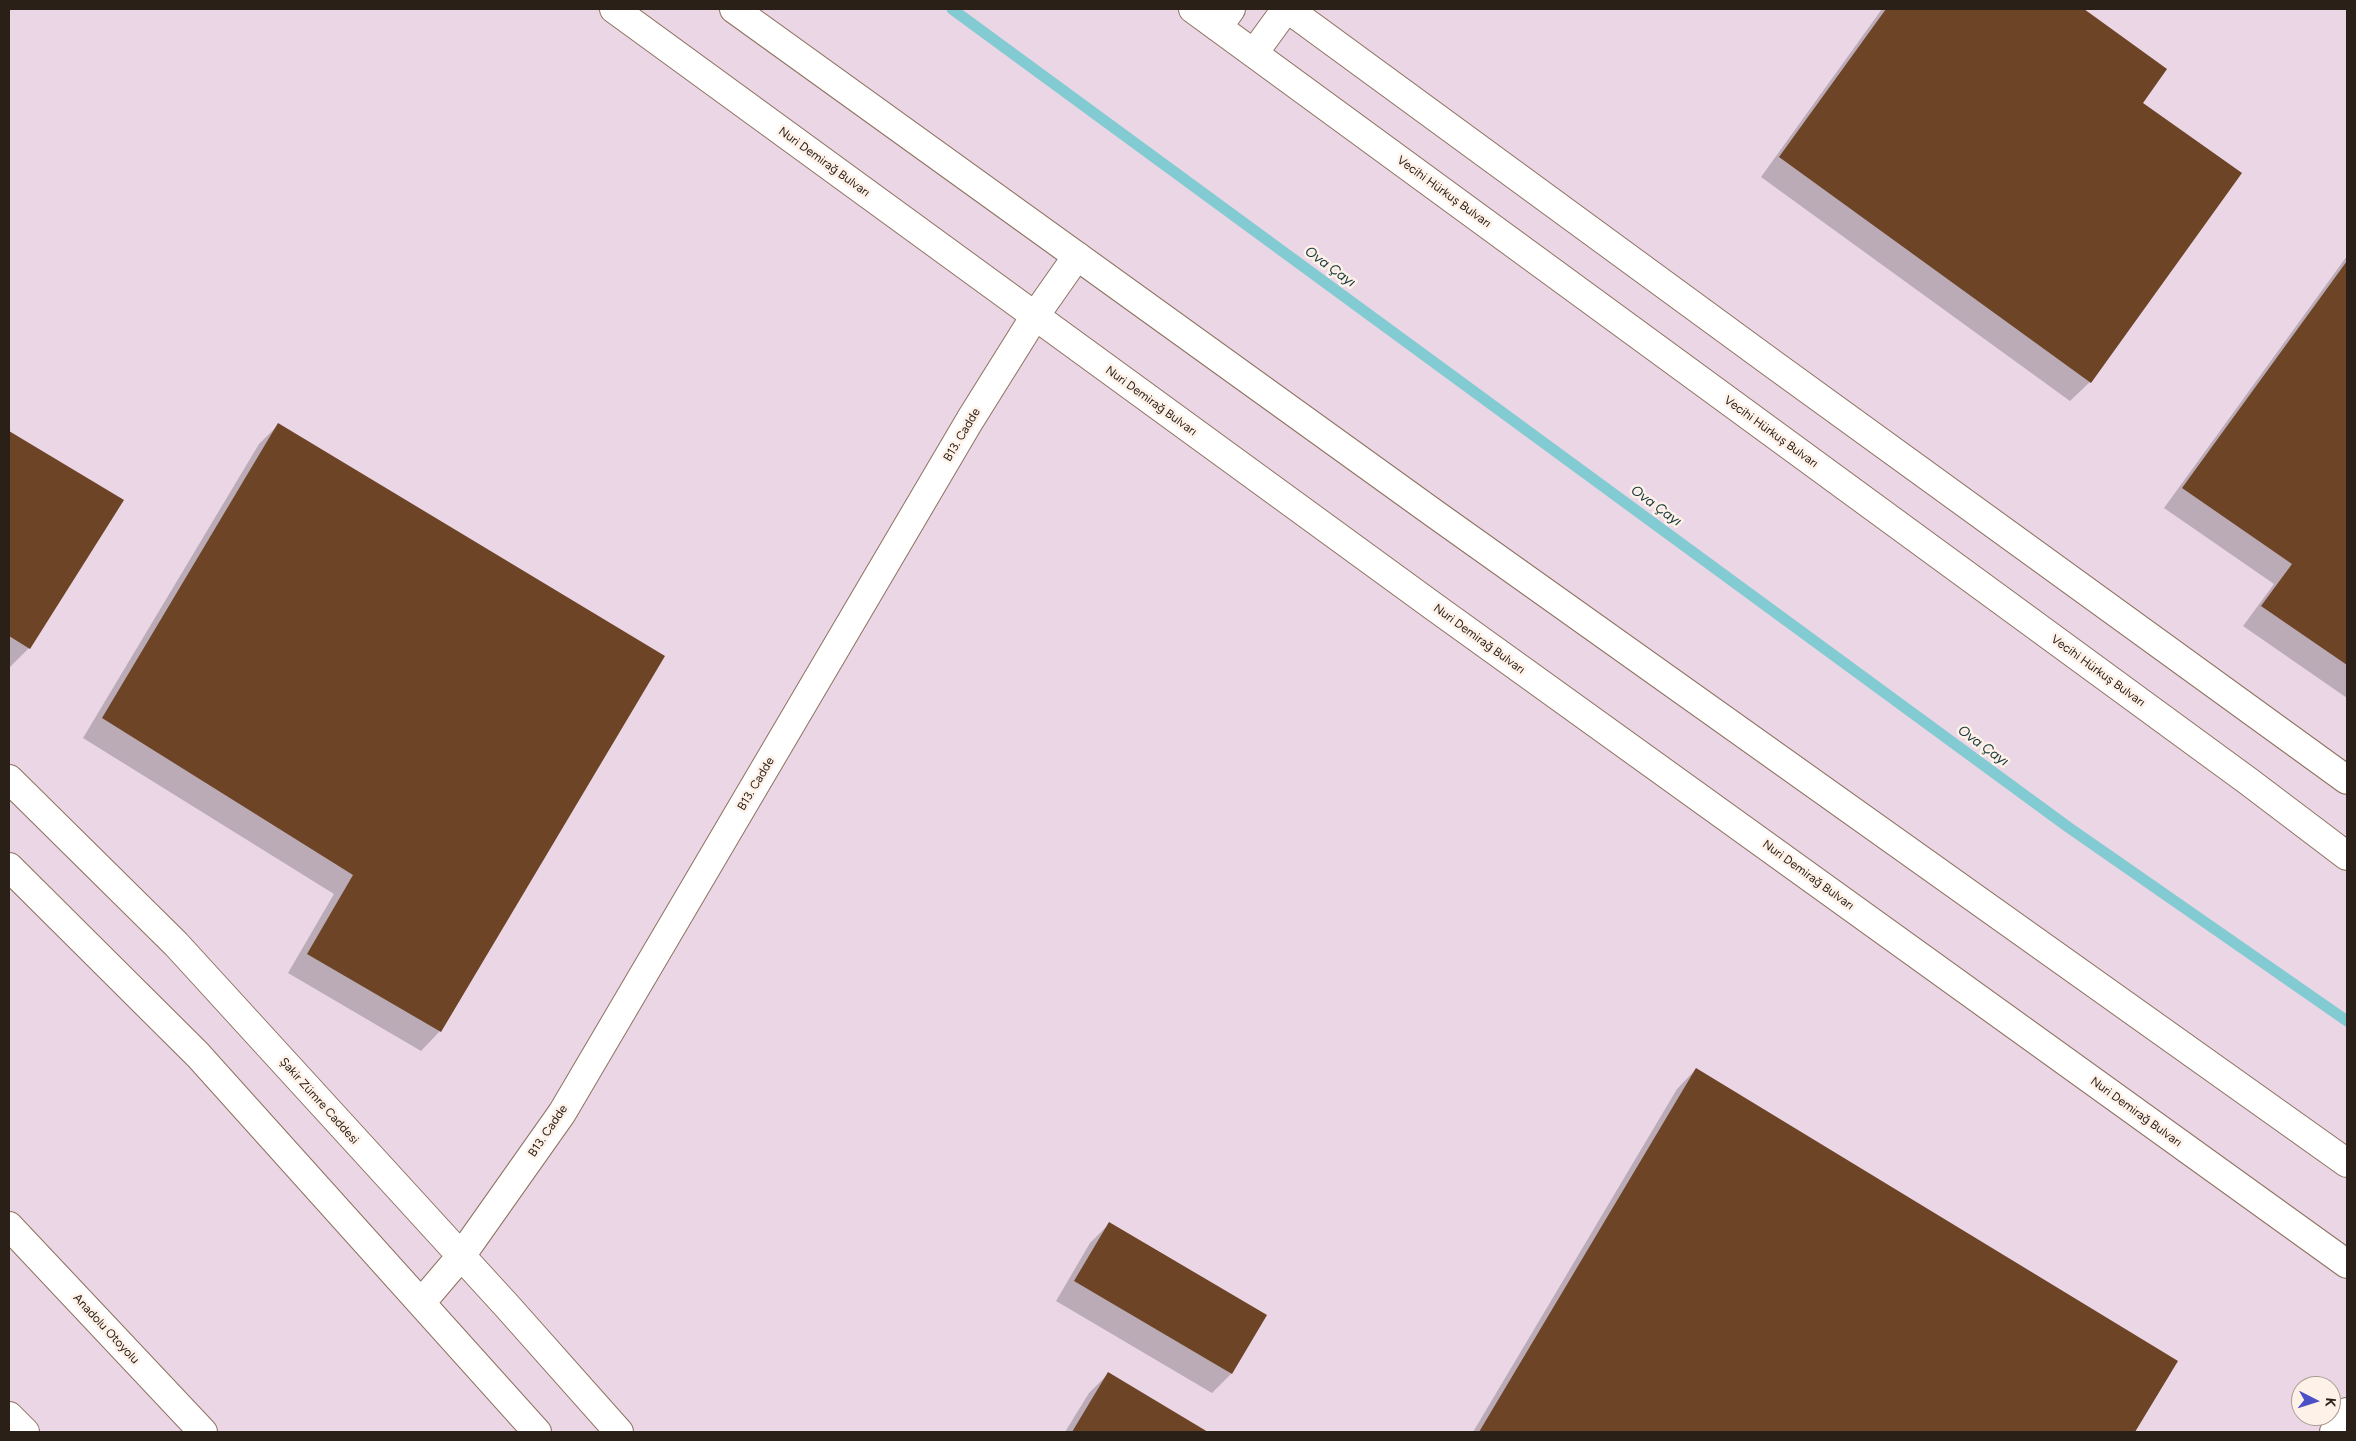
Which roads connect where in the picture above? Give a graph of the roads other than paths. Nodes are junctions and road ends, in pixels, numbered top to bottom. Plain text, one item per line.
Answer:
1 (614, 9) edge
2 (734, 9) edge
3 (1193, 9) edge
4 (1287, 9) edge
5 (1224, 18) edge
6 (1254, 53) junction
7 (1077, 256) junction
8 (1036, 316) junction
9 (9, 779) edge
10 (2347, 780) edge
11 (2347, 856) edge
12 (9, 867) edge
13 (2347, 1163) edge
14 (9, 1226) edge
15 (461, 1256) junction
16 (2347, 1264) edge
17 (422, 1303) junction
18 (2347, 1412) edge
19 (9, 1416) edge
20 (24, 1432) edge
21 (203, 1432) edge
22 (537, 1432) edge
23 (619, 1432) edge
24 (2334, 1432) edge

1 - 8 main road, Nuri Demirağ Bulvarı
2 - 7 main road
3 - 5 main road, Vecihi Hürkuş Bulvarı
4 - 6 main road
4 - 10 main road
5 - 6 main road, Vecihi Hürkuş Bulvarı
6 - 11 main road, Vecihi Hürkuş Bulvarı
7 - 8 main road, B13. Cadde
7 - 13 main road
8 - 15 main road, B13. Cadde
8 - 16 main road, Nuri Demirağ Bulvarı
9 - 15 main road, Şakir Zümre Caddesi
12 - 17 main road
14 - 21 main road, Anadolu Otoyolu
15 - 17 main road, B13. Cadde
15 - 23 main road, Şakir Zümre Caddesi
17 - 22 main road
18 - 24 main road
19 - 20 main road

